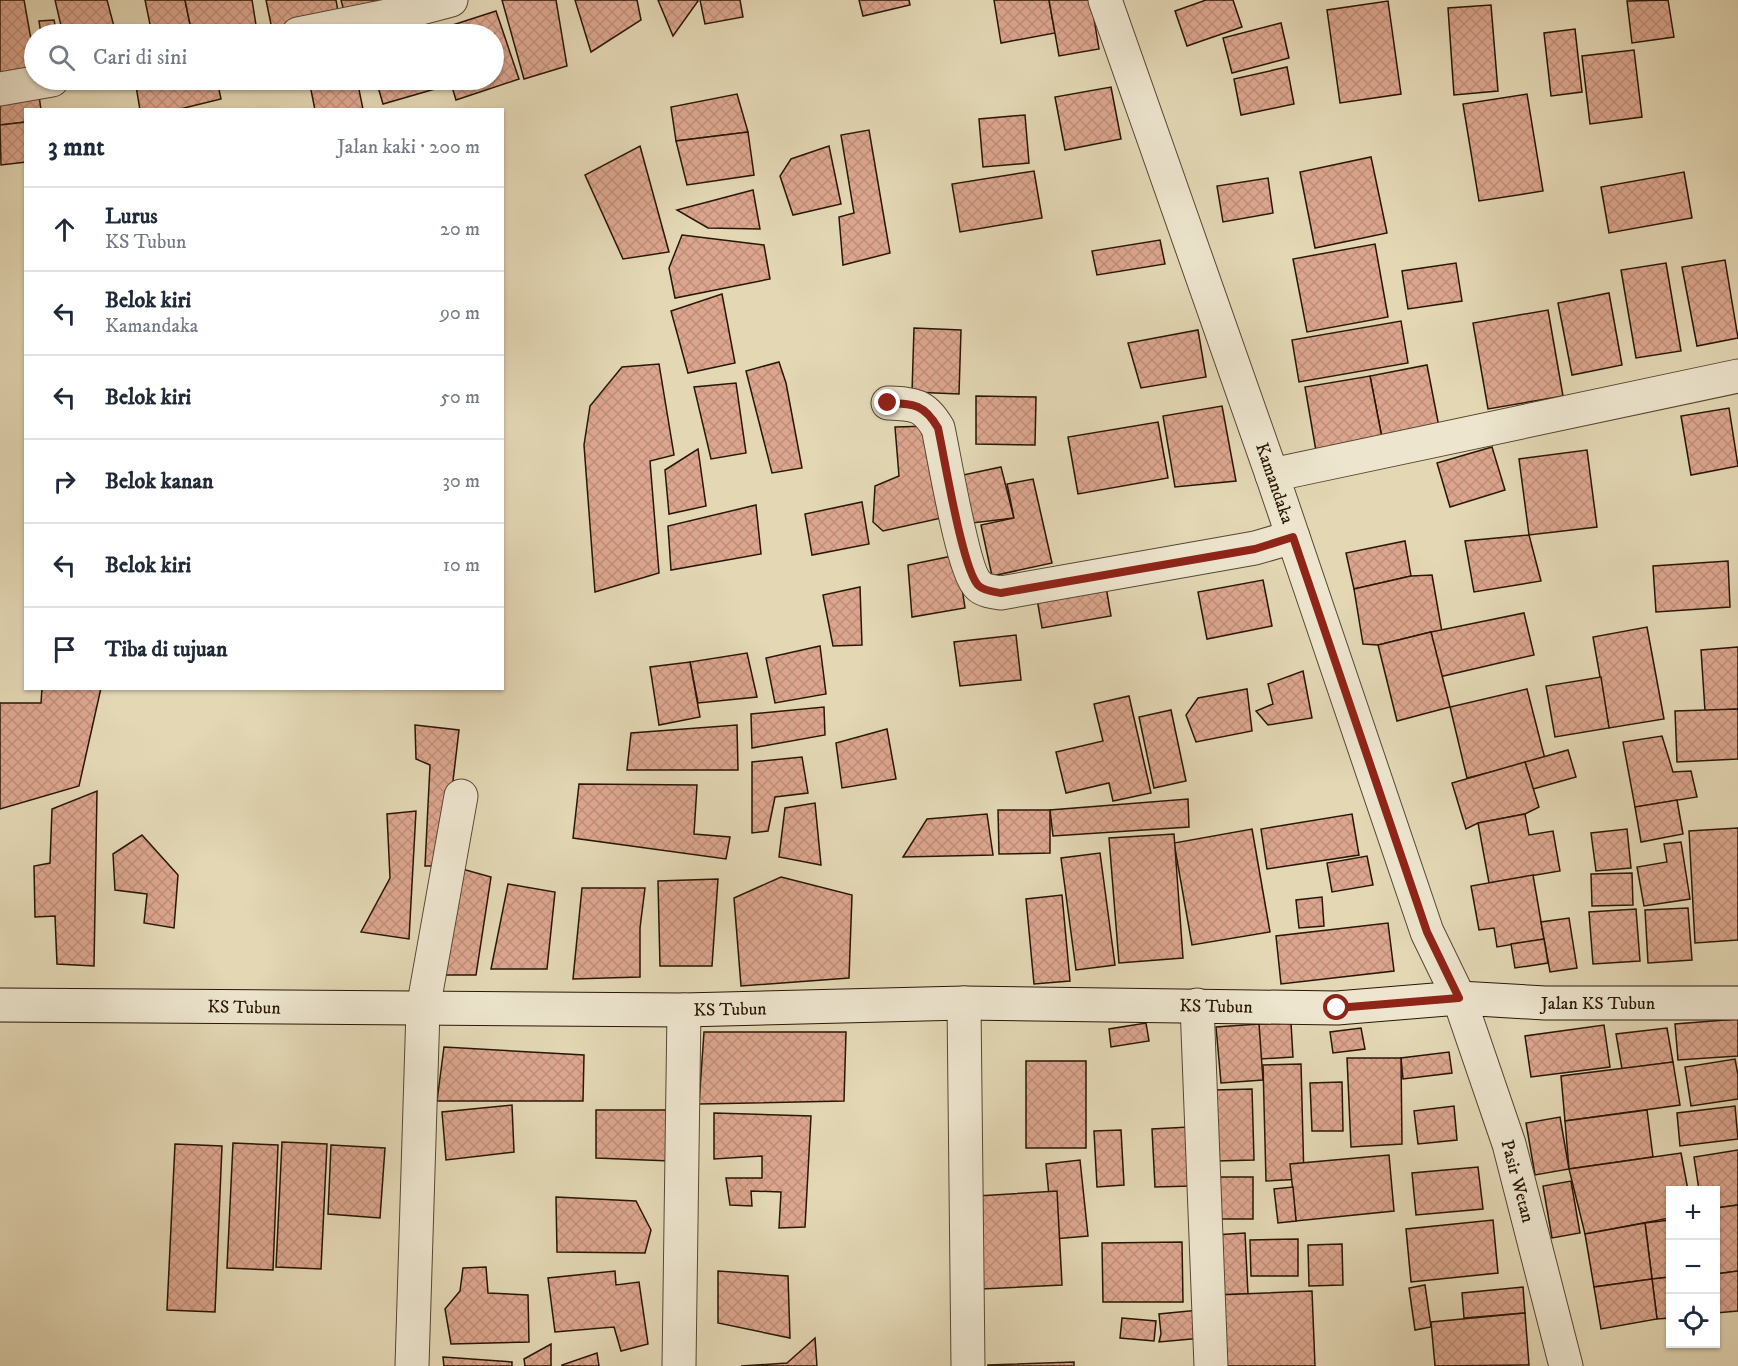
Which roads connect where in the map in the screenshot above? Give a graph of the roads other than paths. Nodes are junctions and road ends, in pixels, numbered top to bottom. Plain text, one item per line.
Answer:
1 (451, 0) edge
2 (1104, 0) edge
3 (348, 24) edge
4 (24, 85) edge
5 (0, 89) edge
6 (1738, 376) edge
7 (888, 403) dead end
8 (1272, 475) junction
9 (1293, 537) junction
10 (461, 796) dead end
11 (1459, 998) junction
12 (964, 1003) junction
13 (1738, 1003) edge
14 (0, 1005) edge
15 (1197, 1005) junction
16 (423, 1009) junction
17 (684, 1010) junction
18 (412, 1366) edge
19 (679, 1366) edge
20 (968, 1366) edge
21 (1211, 1366) edge
22 (1566, 1366) edge

1 - 3 street
2 - 8 street, Kamandaka
4 - 5 street
6 - 8 street
7 - 9 street
8 - 9 street, Kamandaka
9 - 11 street, Kamandaka
10 - 16 street
11 - 13 street, Jalan KS Tubun
11 - 15 street, KS Tubun
11 - 22 street, Pasir Wetan
12 - 15 street, KS Tubun
12 - 17 street, KS Tubun
12 - 20 street
14 - 16 street, KS Tubun
15 - 21 street
16 - 17 street, KS Tubun
16 - 18 street
17 - 19 street

